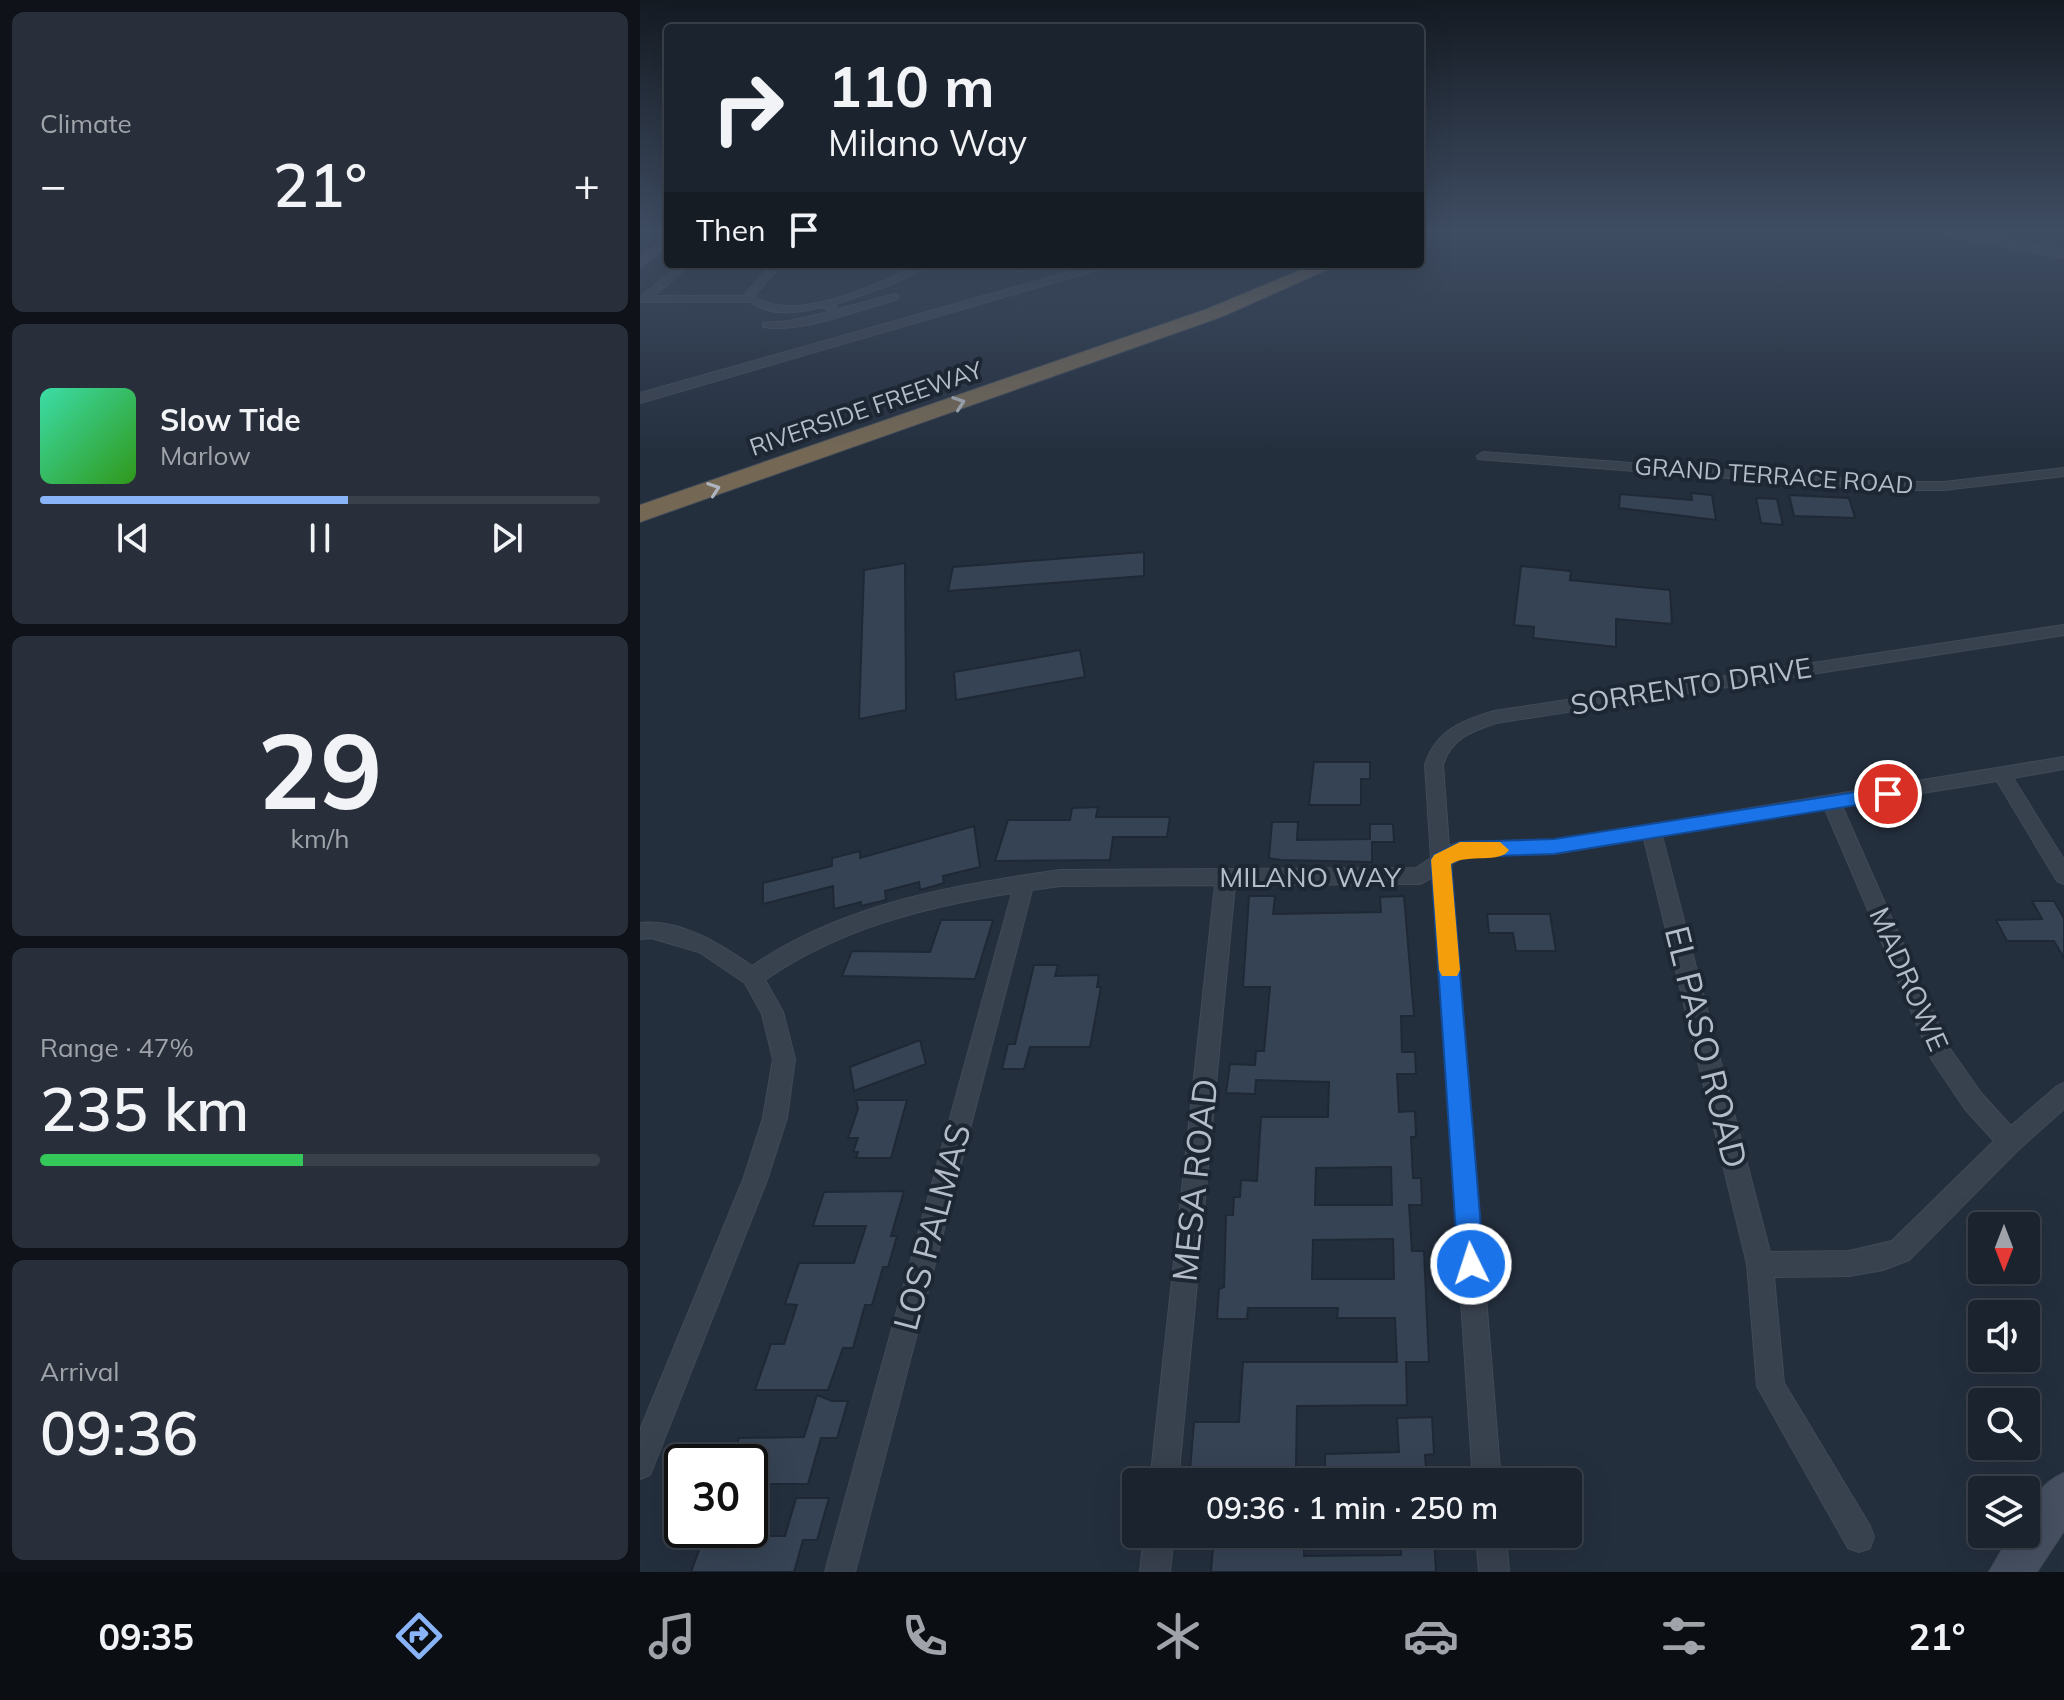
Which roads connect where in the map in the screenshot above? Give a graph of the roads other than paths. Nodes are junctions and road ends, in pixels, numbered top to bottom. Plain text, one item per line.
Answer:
1 (763, 306) edge
2 (801, 306) edge
3 (828, 306) edge
4 (861, 306) edge
5 (962, 306) edge
6 (1170, 306) edge
7 (1228, 306) edge
8 (837, 313) junction
9 (767, 325) dead end
10 (640, 398) edge
11 (1483, 456) dead end
12 (2064, 472) edge
13 (640, 492) edge
14 (640, 514) edge
15 (2064, 630) edge
16 (2064, 763) edge
17 (2003, 776) junction
18 (1831, 803) junction
19 (1651, 831) junction
20 (1441, 860) junction
21 (2064, 876) edge
22 (1226, 877) junction
23 (1024, 883) junction
24 (640, 931) edge
25 (752, 977) junction
26 (2064, 1094) edge
27 (2010, 1142) junction
28 (1760, 1264) junction
29 (640, 1465) edge
30 (1165, 1468) edge
31 (1486, 1468) edge
32 (2064, 1494) edge
33 (1859, 1537) dead end
34 (1158, 1548) edge
35 (1492, 1548) edge
36 (840, 1572) edge
37 (1155, 1572) edge
38 (1494, 1572) edge
39 (2011, 1572) edge

1 - 2 street
3 - 8 street
4 - 8 street
5 - 10 street
6 - 13 highway, RIVERSIDE FREEWAY
14 -> 7 highway, RIVERSIDE FREEWAY
8 - 9 street
11 - 12 street, GRAND TERRACE ROAD
15 - 20 street, SORRENTO DRIVE
16 - 17 street, MILANO WAY
17 - 18 street, MILANO WAY
17 - 21 street
18 - 19 street, MILANO WAY
18 - 27 street, MADROWE
19 - 20 street, MILANO WAY
19 - 28 street, EL PASO ROAD
20 - 22 street, MILANO WAY
20 - 31 street
22 - 23 street, MILANO WAY
22 - 30 street, MESA ROAD
23 - 25 street, MILANO WAY
23 - 36 street, LOS PALMAS
24 - 25 street
25 - 29 street
26 - 27 street
27 - 28 street
28 - 33 street, EL PASO ROAD
32 - 39 main road
34 - 37 street
35 - 38 street

